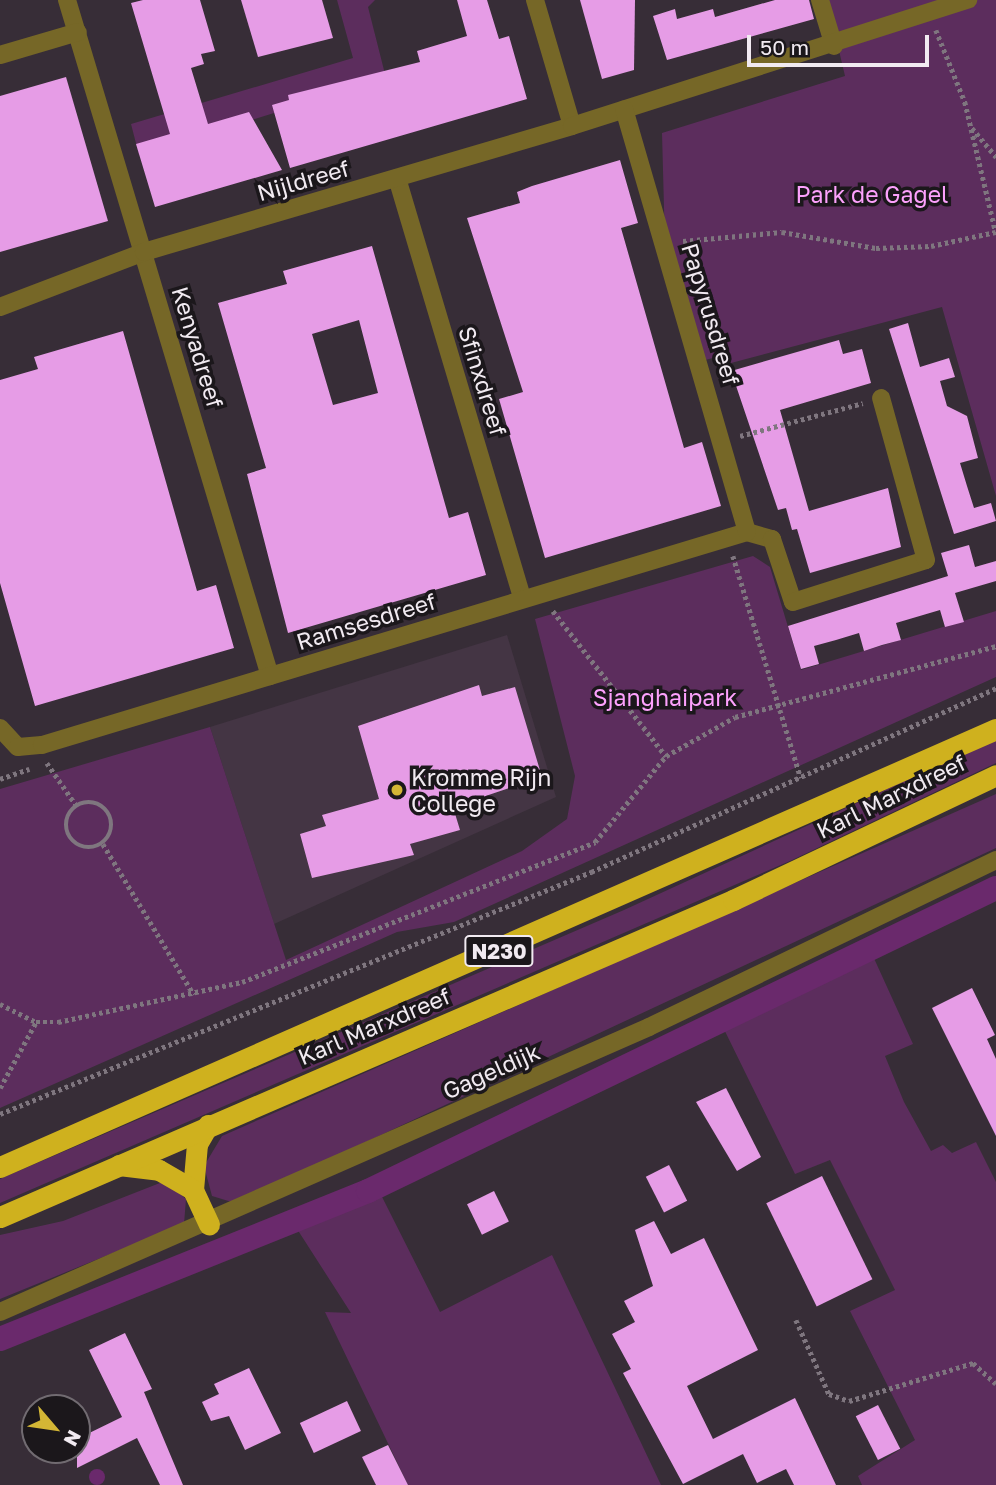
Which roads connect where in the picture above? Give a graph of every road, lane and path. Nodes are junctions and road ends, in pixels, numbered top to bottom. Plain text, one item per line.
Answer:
1 (67, 0) edge
2 (535, 0) edge
3 (820, 0) edge
4 (968, 0) edge
5 (929, 15) junction
6 (78, 32) junction
7 (834, 46) junction
8 (0, 55) edge
9 (624, 110) junction
10 (572, 126) junction
11 (971, 128) junction
12 (996, 157) edge
13 (397, 178) junction
14 (996, 232) edge
15 (665, 245) junction
16 (144, 252) junction
17 (0, 307) edge
18 (881, 398) joint
19 (722, 441) junction
20 (747, 532) junction
21 (728, 539) junction
22 (545, 592) junction
23 (522, 598) junction
24 (996, 646) edge
25 (270, 676) junction
26 (996, 688) edge
27 (779, 706) junction
28 (0, 728) edge
29 (996, 729) edge
30 (44, 754) junction
31 (666, 756) junction
32 (996, 775) edge
33 (801, 778) junction
34 (0, 779) edge
35 (76, 805) junction
36 (103, 844) junction
37 (996, 860) edge
38 (194, 995) junction
39 (0, 1004) edge
40 (36, 1022) junction
41 (0, 1088) edge
42 (0, 1114) edge
43 (208, 1125) junction
44 (117, 1165) junction
45 (0, 1167) edge
46 (193, 1190) junction
47 (0, 1217) edge
48 (209, 1225) junction
49 (0, 1312) edge
50 (796, 1320) dead end
51 (996, 1384) edge

1 - 6 street, Kenyadreef
2 - 10 street
3 - 7 street
4 - 5 street, Nijldreef
5 - 7 street, Nijldreef
5 - 11 path
6 - 8 street
6 - 16 street, Kenyadreef
7 - 9 street, Nijldreef
9 - 10 street, Nijldreef
9 - 15 street, Papyrusdreef
10 - 13 street, Nijldreef
11 - 12 path
11 - 14 path
13 - 16 street, Nijldreef
13 - 23 street, Sfinxdreef
14 - 15 path
15 - 19 street, Papyrusdreef
16 - 17 street, Nijldreef
16 - 25 street, Kenyadreef
18 - 19 path
18 - 20 street
19 - 20 street, Papyrusdreef
20 - 21 street
21 - 22 street, Ramsesdreef
21 - 27 path
22 - 23 street, Ramsesdreef
22 - 31 path
23 - 25 street, Ramsesdreef
24 - 27 path
25 - 30 street, Ramsesdreef
26 - 33 path
27 - 31 path
27 - 33 path
28 - 30 street, Ramsesdreef
29 - 45 highway, Karl Marxdreef / N230
30 - 34 path
30 - 35 path
31 - 38 path
32 - 43 highway, Karl Marxdreef / N230
33 - 42 path
35 - 36 path
35 - 36 path
36 - 38 path
37 - 48 street, Gageldijk
38 - 40 path
39 - 40 path
40 - 41 path
43 - 44 highway, Karl Marxdreef / N230
43 - 46 highway
44 - 46 highway
44 - 47 highway, Karl Marxdreef / N230
46 - 48 highway
48 - 49 street, Gageldijk
50 - 51 path

